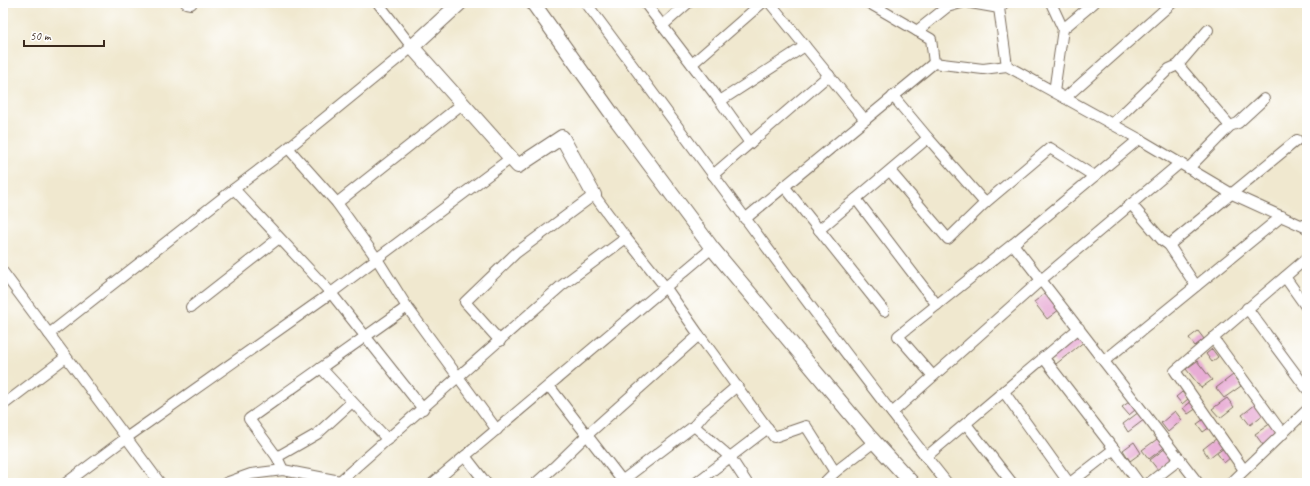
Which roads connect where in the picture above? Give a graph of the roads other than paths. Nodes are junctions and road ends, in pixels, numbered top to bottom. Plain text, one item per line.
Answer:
1 (186, 3) edge
2 (192, 3) edge
3 (378, 3) edge
4 (460, 3) edge
5 (533, 3) edge
6 (586, 3) edge
7 (645, 3) edge
8 (688, 3) edge
9 (762, 3) edge
10 (770, 3) edge
11 (869, 3) edge
12 (961, 3) edge
13 (971, 3) edge
14 (1051, 3) edge
15 (1094, 3) edge
16 (1172, 3) edge
17 (1002, 5) edge
18 (931, 20) junction
19 (662, 26) junction
20 (1063, 29) junction
21 (1208, 30) dead end
22 (917, 31) junction
23 (931, 39) junction
24 (805, 46) junction
25 (412, 47) junction
26 (934, 63) junction
27 (692, 64) junction
28 (1178, 65) junction
29 (1007, 66) junction
30 (829, 75) junction
31 (1054, 92) junction
32 (893, 96) junction
33 (1065, 98) junction
34 (1264, 99) dead end
35 (720, 101) junction
36 (462, 104) junction
37 (865, 120) junction
38 (1112, 124) junction
39 (1230, 126) junction
40 (928, 138) junction
41 (1140, 139) junction
42 (1297, 140) dead end
43 (750, 143) junction
44 (288, 148) junction
45 (511, 158) junction
46 (1184, 165) junction
47 (890, 171) junction
48 (713, 175) junction
49 (1094, 176) junction
50 (784, 186) junction
51 (234, 189) junction
52 (1232, 194) junction
53 (594, 195) junction
54 (856, 199) junction
55 (337, 203) junction
56 (985, 203) junction
57 (1131, 204) junction
58 (1282, 216) junction
59 (745, 219) junction
60 (1307, 228) edge
61 (819, 230) junction
62 (279, 238) junction
63 (626, 238) junction
64 (1013, 244) junction
65 (1169, 245) junction
66 (712, 248) junction
67 (1307, 258) edge
68 (377, 259) junction
69 (3, 272) edge
70 (1285, 277) junction
71 (1041, 280) junction
72 (1196, 286) junction
73 (666, 288) junction
74 (331, 293) junction
75 (937, 305) junction
76 (191, 307) dead end
77 (407, 307) junction
78 (1247, 308) junction
79 (1307, 308) edge
80 (884, 312) dead end
81 (1078, 328) junction
82 (50, 334) junction
83 (699, 335) junction
84 (365, 337) junction
85 (1213, 338) junction
86 (500, 341) junction
87 (66, 357) junction
88 (1043, 357) junction
89 (1104, 361) junction
90 (321, 368) junction
91 (933, 376) junction
92 (458, 378) junction
93 (549, 386) junction
94 (736, 386) junction
95 (1307, 389) edge
96 (1004, 392) junction
97 (352, 402) junction
98 (3, 405) edge
99 (423, 409) junction
100 (1307, 410) edge
101 (892, 413) junction
102 (966, 424) junction
103 (694, 426) junction
104 (768, 428) junction
105 (497, 430) junction
106 (1283, 434) junction
107 (587, 435) junction
108 (126, 438) junction
109 (388, 440) junction
110 (874, 442) junction
111 (1114, 449) junction
112 (465, 456) junction
113 (277, 457) junction
114 (730, 457) junction
115 (926, 457) junction
116 (1180, 459) junction
117 (283, 470) junction
118 (1244, 470) junction
119 (835, 472) junction
120 (342, 482) edge
121 (621, 482) edge
122 (911, 482) edge
123 (66, 483) edge
124 (160, 483) edge
125 (226, 483) edge
126 (433, 483) edge
127 (486, 483) edge
128 (536, 483) edge
129 (696, 483) edge
130 (747, 483) edge
131 (824, 483) edge
132 (947, 483) edge
133 (1012, 483) edge
134 (1070, 483) edge
135 (1139, 483) edge
136 (1149, 483) edge
137 (1198, 483) edge
138 (1231, 483) edge

1 - 2 street
3 - 25 street
4 - 25 main road
5 - 66 main road
6 - 48 street
7 - 19 street
8 - 19 street
9 - 27 street
10 - 24 street
11 - 22 street
12 - 18 street
13 - 17 street
14 - 20 street
15 - 20 street
16 - 33 street
17 - 29 street
18 - 22 street
18 - 23 street
19 - 27 street
20 - 31 street
21 - 28 street
22 - 23 street
23 - 26 street
24 - 30 street
24 - 35 street
25 - 36 main road
25 - 44 street
26 - 29 street
26 - 32 street
27 - 35 street
28 - 38 street
28 - 39 street
29 - 31 street
30 - 37 street
30 - 43 street
31 - 33 street
32 - 37 street
32 - 40 street
33 - 38 street
34 - 39 street
35 - 43 street
36 - 45 main road
36 - 55 street
37 - 50 street
38 - 41 street
39 - 46 street
40 - 47 street
40 - 56 street
41 - 46 street
41 - 49 street
42 - 52 street
43 - 48 street
44 - 51 street
44 - 55 street
45 - 53 main road
45 - 68 street
46 - 52 street
46 - 57 street
47 - 54 street
47 - 56 street
48 - 59 street
49 - 56 street
49 - 64 street
50 - 59 street
50 - 61 street
51 - 62 street
51 - 82 street
52 - 58 street
52 - 65 street
53 - 63 street
53 - 86 street
54 - 61 street
54 - 75 street
55 - 68 street
57 - 65 street
57 - 71 street
58 - 60 street
58 - 72 street
59 - 101 street
61 - 80 street
62 - 74 street
62 - 76 street
63 - 73 street
63 - 86 street
64 - 71 street
64 - 75 street
65 - 72 street
66 - 73 street
66 - 110 main road
67 - 70 street
68 - 74 street
68 - 77 street
69 - 82 street
70 - 78 street
70 - 79 street
71 - 81 street
71 - 91 street
72 - 89 street
73 - 83 street
73 - 93 street
74 - 84 street
74 - 108 street
75 - 91 street
77 - 84 street
77 - 92 street
78 - 85 street
78 - 95 street
81 - 88 street
81 - 89 street
82 - 87 street
83 - 94 street
83 - 107 street
84 - 90 street
84 - 99 street
85 - 106 street
85 - 118 street
86 - 92 street
87 - 98 street
87 - 108 street
88 - 96 street
88 - 111 street
89 - 116 street
90 - 97 street
90 - 113 street
91 - 101 street
92 - 99 street
92 - 105 street
93 - 105 street
93 - 107 street
94 - 103 street
94 - 104 street
96 - 102 street
96 - 134 street
97 - 109 street
97 - 113 street
99 - 109 street
100 - 106 street
101 - 115 street
102 - 115 street
102 - 133 street
103 - 114 street
103 - 121 street
104 - 114 street
104 - 119 street
105 - 112 street
106 - 118 street
107 - 121 street
107 - 128 street
108 - 123 street
108 - 124 street
109 - 120 street
110 - 119 street
110 - 122 main road
111 - 134 street
111 - 135 street
112 - 126 street
112 - 127 street
113 - 117 street
114 - 129 street
114 - 130 street
115 - 132 street
116 - 136 street
116 - 137 street
117 - 120 street
117 - 125 street
118 - 138 street
119 - 131 street

